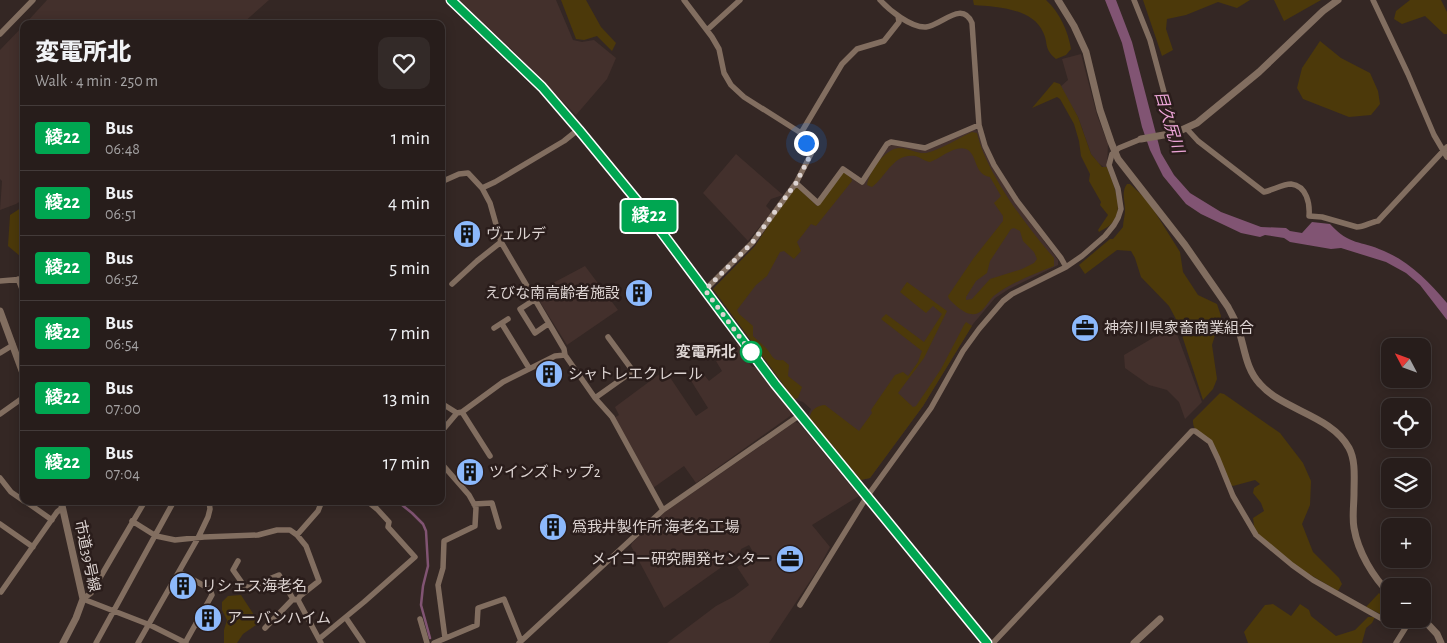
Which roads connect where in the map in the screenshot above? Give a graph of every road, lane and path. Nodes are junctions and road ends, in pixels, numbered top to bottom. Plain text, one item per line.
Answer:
1 (33, 0) edge
2 (451, 0) edge
3 (684, 0) edge
4 (740, 0) edge
5 (880, 0) edge
6 (1058, 0) edge
7 (1134, 0) edge
8 (1338, 0) edge
9 (1373, 0) edge
10 (898, 16) junction
11 (707, 30) junction
12 (0, 34) edge
13 (979, 125) junction
14 (1187, 129) junction
15 (579, 130) junction
16 (801, 133) junction
17 (1173, 133) junction
18 (1141, 139) joint
19 (1445, 149) edge
20 (1114, 151) junction
21 (1447, 158) edge
22 (445, 180) edge
23 (796, 183) junction
24 (482, 188) junction
25 (500, 242) junction
26 (1066, 267) junction
27 (20, 279) edge
28 (0, 281) edge
29 (452, 284) dead end
30 (705, 290) junction
31 (534, 300) junction
32 (0, 311) edge
33 (508, 319) dead end
34 (502, 324) junction
35 (548, 324) junction
36 (494, 328) dead end
37 (608, 338) dead end
38 (13, 345) junction
39 (0, 353) edge
40 (565, 355) junction
41 (20, 365) edge
42 (529, 368) junction
43 (594, 398) junction
44 (20, 400) edge
45 (445, 406) edge
46 (459, 412) junction
47 (0, 414) edge
48 (800, 415) junction
49 (445, 428) edge
50 (490, 456) dead end
51 (445, 468) edge
52 (0, 478) edge
53 (20, 498) edge
54 (866, 498) junction
55 (474, 504) junction
56 (30, 505) edge
57 (60, 505) edge
58 (61, 505) edge
59 (142, 505) edge
60 (172, 505) edge
61 (210, 505) edge
62 (320, 505) edge
63 (372, 505) edge
64 (663, 510) junction
65 (52, 520) junction
66 (132, 521) junction
67 (0, 524) edge
68 (499, 527) dead end
69 (297, 535) junction
70 (156, 536) junction
71 (198, 538) junction
72 (33, 547) junction
73 (238, 561) dead end
74 (179, 572) junction
75 (1381, 584) edge
76 (0, 592) edge
77 (83, 599) junction
78 (295, 600) junction
79 (800, 605) dead end
80 (114, 612) junction
81 (346, 618) junction
82 (1381, 618) edge
83 (420, 619) dead end
84 (1160, 619) dead end
85 (150, 626) junction
86 (266, 628) dead end
87 (1406, 628) edge
88 (1431, 628) edge
89 (445, 638) junction
90 (320, 641) edge
91 (520, 642) edge
92 (63, 643) edge
93 (96, 643) edge
94 (138, 643) edge
95 (185, 643) edge
96 (363, 643) edge
97 (427, 643) edge
98 (434, 643) edge
99 (987, 643) edge
100 (993, 643) edge
101 (1134, 643) edge
102 (1396, 643) edge
103 (1441, 643) edge

1 - 12 street
2 - 15 main road
3 - 11 street
4 - 11 street
5 - 10 street
6 - 20 street
7 - 17 street
8 - 14 street
9 - 19 street
10 - 13 street
10 - 16 street
11 - 16 street
13 - 23 street
13 - 26 street
14 - 17 street
14 - 19 street
15 - 24 street
15 - 30 main road
16 - 23 street
17 - 18 street
18 - 20 street
19 - 21 street
20 - 26 street
20 - 75 street
22 - 24 street
23 - 30 street
24 - 25 street
25 - 29 street
25 - 31 street
26 - 54 street
27 - 28 street
30 - 48 main road
31 - 35 street
31 - 35 street
32 - 38 street
33 - 34 street
34 - 36 street
34 - 42 street
35 - 40 street
37 - 43 street
38 - 39 street
38 - 41 street
40 - 42 street
40 - 43 street
42 - 46 street
43 - 64 street
44 - 47 street
45 - 46 street
46 - 49 street
46 - 50 street
48 - 54 main road
48 - 64 street
51 - 55 street
52 - 53 street
54 - 79 street
54 - 99 main road
55 - 68 street
55 - 89 street
56 - 65 street
57 - 65 street
58 - 77 street, 市道39号線
59 - 66 street
60 - 70 street
61 - 71 street
62 - 69 street
63 - 81 street
64 - 91 street
65 - 72 street
66 - 70 street
66 - 77 street
67 - 72 street
69 - 71 street
69 - 78 street
70 - 71 street
70 - 80 street
71 - 74 street
72 - 76 street
73 - 78 street
74 - 85 street
74 - 95 street
77 - 80 street
77 - 92 street, 市道39号線
78 - 86 street
78 - 90 street
80 - 85 street
80 - 93 street
81 - 90 street
81 - 96 street
82 - 100 street
83 - 97 street
84 - 101 street
85 - 94 street
85 - 95 street
87 - 102 street
88 - 103 street
89 - 91 street
89 - 98 street

